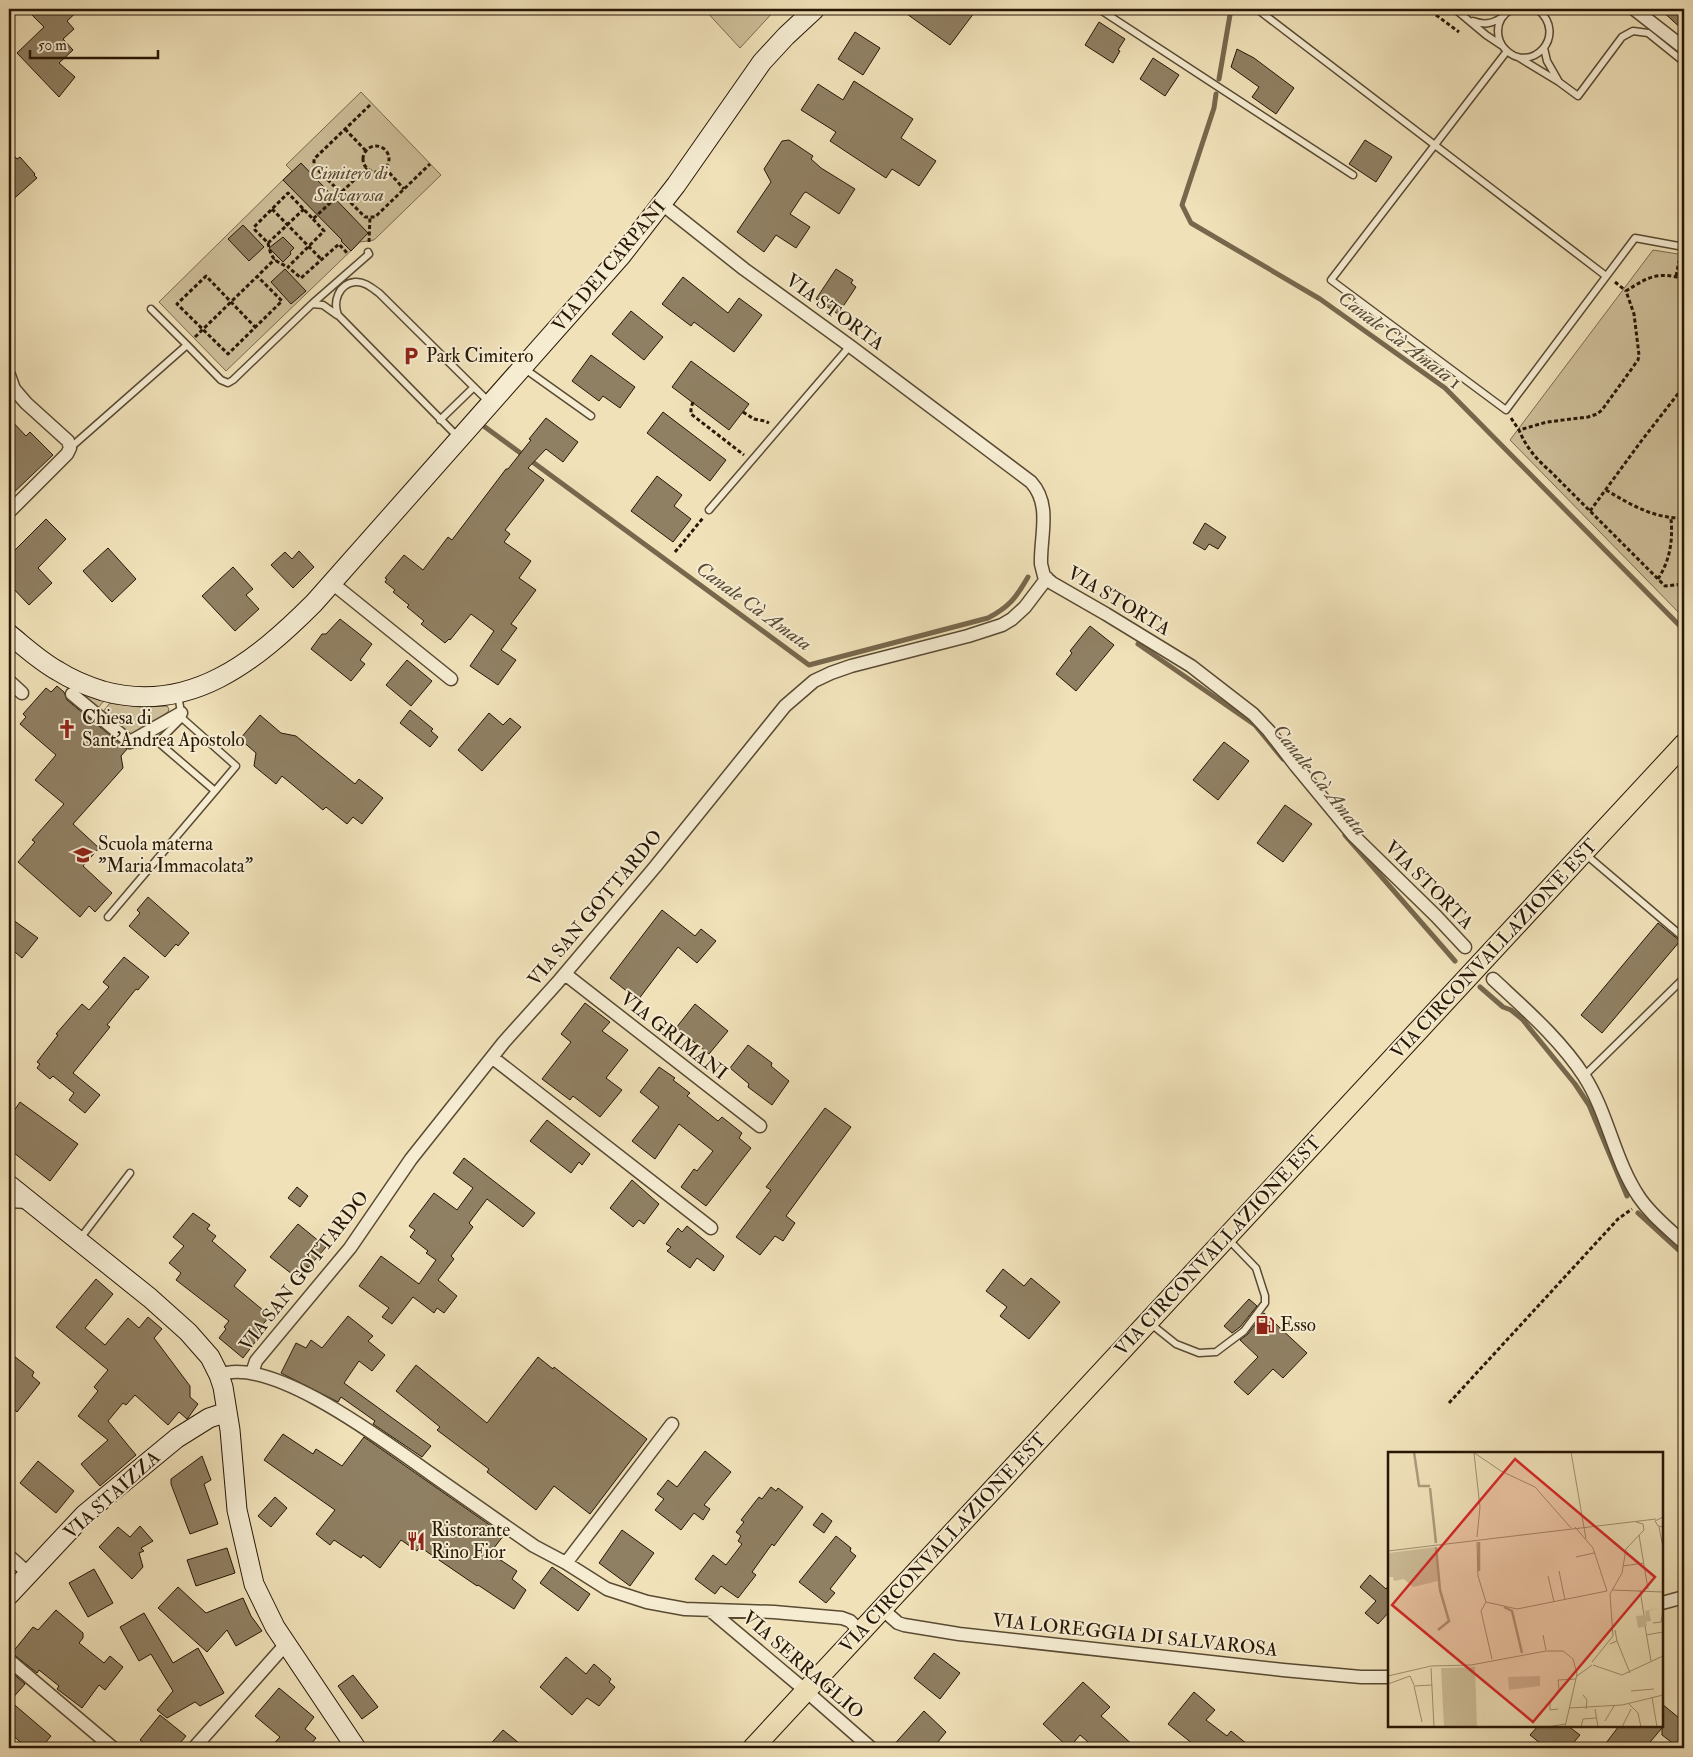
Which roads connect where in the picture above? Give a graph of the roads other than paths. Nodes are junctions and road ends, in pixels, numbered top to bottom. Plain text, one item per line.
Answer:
1 (815, 9) edge
2 (1099, 9) edge
3 (1257, 9) edge
4 (1455, 9) edge
5 (1510, 9) edge
6 (1634, 9) edge
7 (1541, 10) edge
8 (1503, 16) junction
9 (1467, 18) junction
10 (1505, 48) junction
11 (1544, 48) junction
12 (1684, 48) edge
13 (1518, 57) junction
14 (1684, 62) edge
15 (1559, 82) junction
16 (1434, 145) junction
17 (1353, 175) dead end
18 (662, 204) junction
19 (1683, 247) edge
20 (368, 252) road end
21 (1606, 276) junction
22 (312, 304) junction
23 (151, 308) dead end
24 (338, 315) junction
25 (187, 345) junction
26 (850, 346) junction
27 (522, 367) junction
28 (9, 375) edge
29 (474, 387) junction
30 (490, 403) junction
31 (591, 416) dead end
32 (440, 420) junction
33 (459, 438) junction
34 (70, 448) junction
35 (710, 510) road end
36 (9, 512) edge
37 (1047, 578) junction
38 (332, 583) junction
39 (10, 636) edge
40 (450, 679) dead end
41 (9, 681) edge
42 (22, 693) dead end
43 (72, 694) dead end
44 (178, 694) junction
45 (181, 716) junction
46 (1684, 744) edge
47 (215, 791) junction
48 (1583, 853) junction
49 (108, 917) dead end
50 (1684, 938) edge
51 (1465, 947) dead end
52 (565, 974) junction
53 (1684, 978) edge
54 (1493, 979) dead end
55 (493, 1058) junction
56 (1584, 1076) junction
57 (760, 1126) dead end
58 (130, 1173) dead end
59 (9, 1185) edge
60 (9, 1204) edge
61 (33, 1205) junction
62 (711, 1228) dead end
63 (1226, 1237) junction
64 (78, 1241) junction
65 (1684, 1243) edge
66 (1148, 1322) junction
67 (252, 1373) junction
68 (219, 1375) junction
69 (227, 1412) junction
70 (672, 1424) dead end
71 (9, 1556) edge
72 (566, 1563) junction
73 (29, 1574) junction
74 (9, 1595) edge
75 (1684, 1597) edge
76 (1663, 1603) edge
77 (882, 1609) junction
78 (711, 1611) junction
79 (861, 1632) junction
80 (286, 1644) junction
81 (9, 1660) edge
82 (1388, 1677) edge
83 (806, 1691) junction
84 (113, 1748) edge
85 (194, 1748) edge
86 (356, 1748) edge
87 (753, 1748) edge
88 (870, 1748) edge

1 - 18 street, VIA DEI CARPANI
2 - 17 lane
3 - 16 lane
4 - 9 lane
5 - 8 lane
6 - 12 street
7 - 11 lane
8 - 9 lane
8 - 10 lane
9 - 10 lane
10 - 13 lane
10 - 16 lane
11 - 13 lane
11 - 15 lane
13 - 15 lane
14 - 15 lane
16 - 21 lane
16 - 21 lane
18 - 26 street, VIA STORTA
18 - 27 street, VIA DEI CARPANI
19 - 21 lane
20 - 22 lane
22 - 24 lane
22 - 25 lane
23 - 25 lane
24 - 29 lane
24 - 32 lane
25 - 34 lane
26 - 35 lane
26 - 37 street, VIA STORTA
27 - 30 street, VIA DEI CARPANI
27 - 31 lane
28 - 34 street
29 - 30 lane
29 - 32 lane
30 - 33 street, VIA DEI CARPANI
32 - 33 lane
33 - 38 street, VIA DEI CARPANI
34 - 36 street
37 - 51 street, VIA STORTA
37 - 52 street, VIA SAN GOTTARDO
38 - 40 street
38 - 44 street, VIA DEI CARPANI
39 - 44 street, VIA DEI CARPANI
41 - 42 street
43 - 45 street
44 - 45 lane
45 - 47 lane
45 - 47 lane
46 - 48 main road, VIA CIRCONVALLAZIONE EST
47 - 49 lane
48 - 50 lane
48 - 63 main road, VIA CIRCONVALLAZIONE EST
52 - 55 street, VIA SAN GOTTARDO
52 - 57 street, VIA GRIMANI
53 - 56 lane
54 - 56 street
55 - 62 street
55 - 67 street, VIA SAN GOTTARDO
56 - 65 street
58 - 64 lane
59 - 61 street
60 - 61 lane
61 - 64 street
63 - 66 main road, VIA CIRCONVALLAZIONE EST
63 - 66 lane
64 - 68 street
66 - 77 main road, VIA CIRCONVALLAZIONE EST
67 - 68 street
67 - 72 street
68 - 69 street
69 - 73 street, VIA STAIZZA
69 - 80 street
70 - 72 street
71 - 73 street
72 - 78 street
73 - 74 street, VIA STAIZZA
75 - 76 street
77 - 79 main road, VIA CIRCONVALLAZIONE EST
77 - 82 street, VIA LOREGGIA DI SALVAROSA
78 - 79 street
78 - 83 street, VIA SERRAGLIO
79 - 83 main road, VIA CIRCONVALLAZIONE EST
80 - 85 street
80 - 86 street
81 - 84 street
83 - 87 main road, VIA CIRCONVALLAZIONE EST
83 - 88 street, VIA SERRAGLIO

